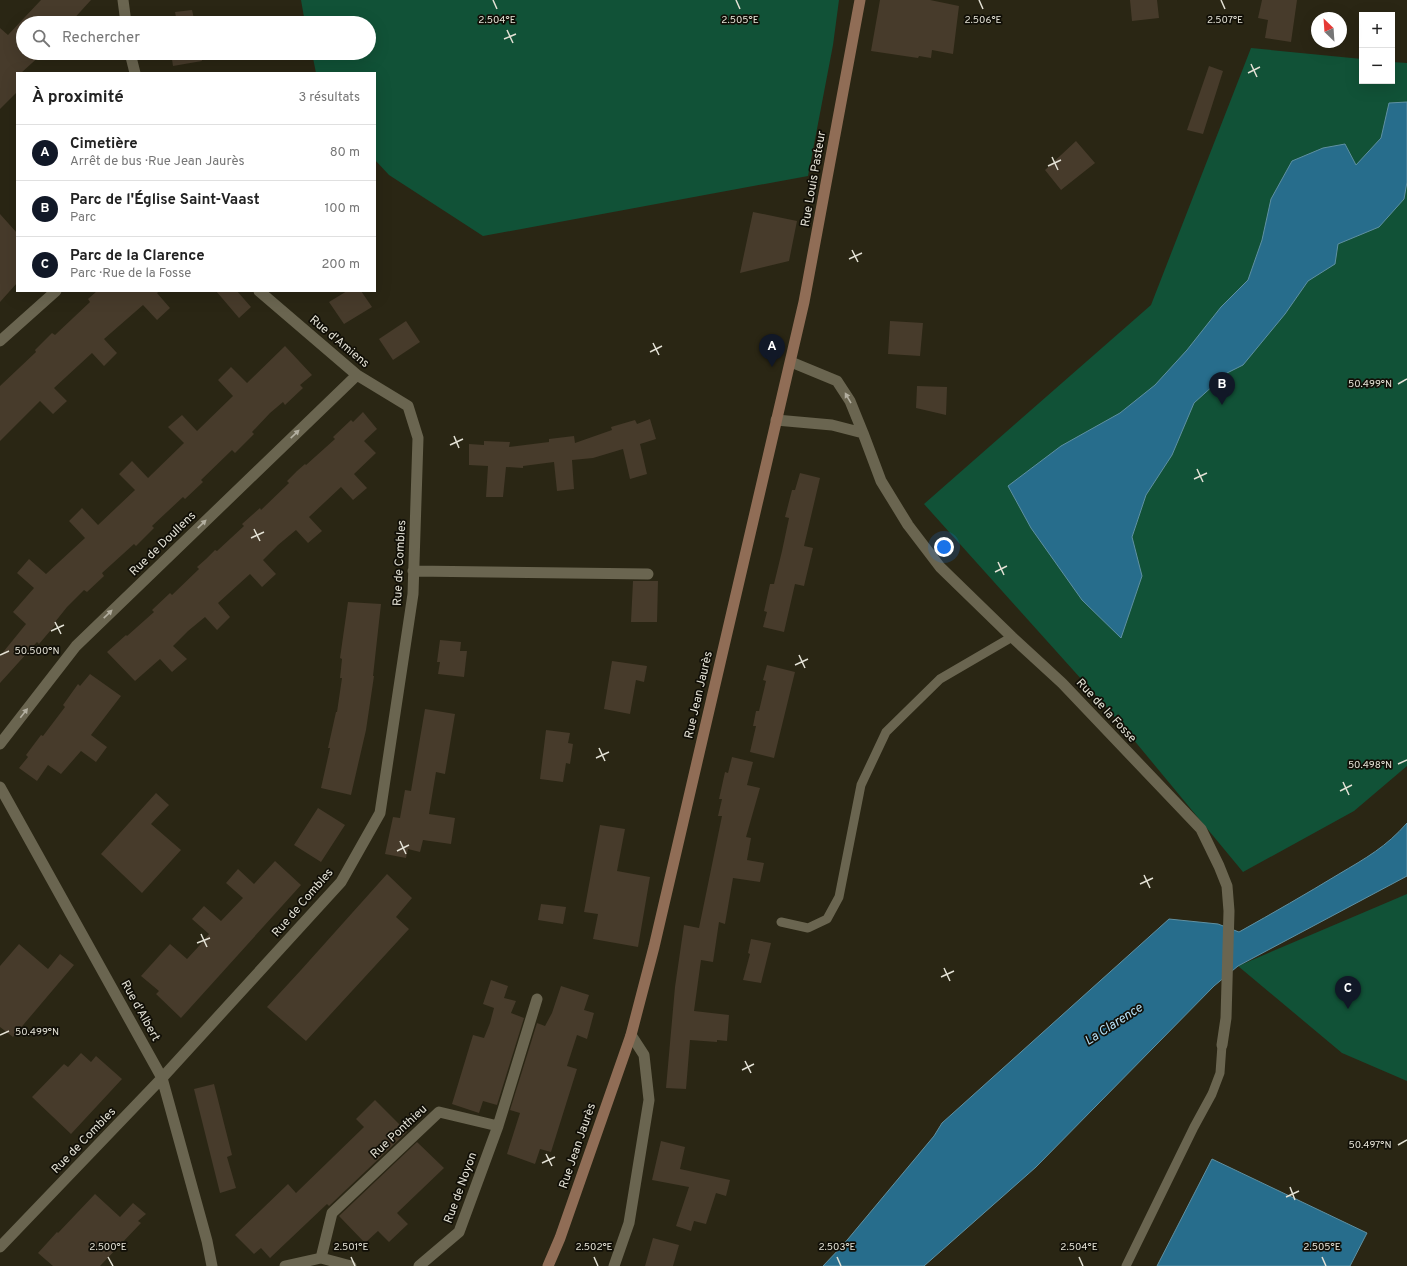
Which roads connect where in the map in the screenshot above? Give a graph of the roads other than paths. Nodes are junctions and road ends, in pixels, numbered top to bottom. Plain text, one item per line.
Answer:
1 (123, 0) edge
2 (860, 0) edge
3 (125, 16) edge
4 (132, 60) edge
5 (135, 72) edge
6 (55, 292) edge
7 (260, 292) edge
8 (0, 341) edge
9 (791, 362) junction
10 (356, 375) junction
11 (408, 406) joint
12 (776, 420) junction
13 (863, 433) junction
14 (414, 571) junction
15 (648, 574) dead end
16 (1012, 637) junction
17 (0, 744) edge
18 (0, 787) edge
19 (781, 922) dead end
20 (538, 999) dead end
21 (631, 1035) junction
22 (1222, 1045) joint
23 (162, 1078) junction
24 (498, 1126) junction
25 (0, 1247) edge
26 (321, 1258) junction
27 (212, 1266) edge
28 (285, 1266) edge
29 (351, 1266) edge
30 (419, 1266) edge
31 (548, 1266) edge
32 (614, 1266) edge
33 (1126, 1266) edge

1 - 3 street
2 - 9 main road, Rue Louis Pasteur
4 - 5 street
6 - 8 street
7 - 10 street, Rue d'Amiens
9 - 12 main road, Rue Jean Jaurès
13 -> 9 street, Rue de la Fosse
10 - 11 street, Rue d'Amiens
17 -> 10 street, Rue de Doullens
11 - 14 street, Rue de Combles
12 - 13 street
12 - 21 main road, Rue Jean Jaurès
13 - 16 street, Rue de la Fosse
14 - 15 street
14 - 23 street, Rue de Combles
16 - 19 lane
16 - 22 street, Rue de la Fosse
18 - 23 street, Rue d'Albert
20 - 24 street
21 - 31 main road, Rue Jean Jaurès
21 - 32 street
22 - 33 lane
23 - 25 street, Rue de Combles
23 - 27 street, Rue d'Albert
24 - 26 street, Rue Ponthieu
24 - 30 street, Rue de Noyon
26 - 28 street
26 - 29 street

